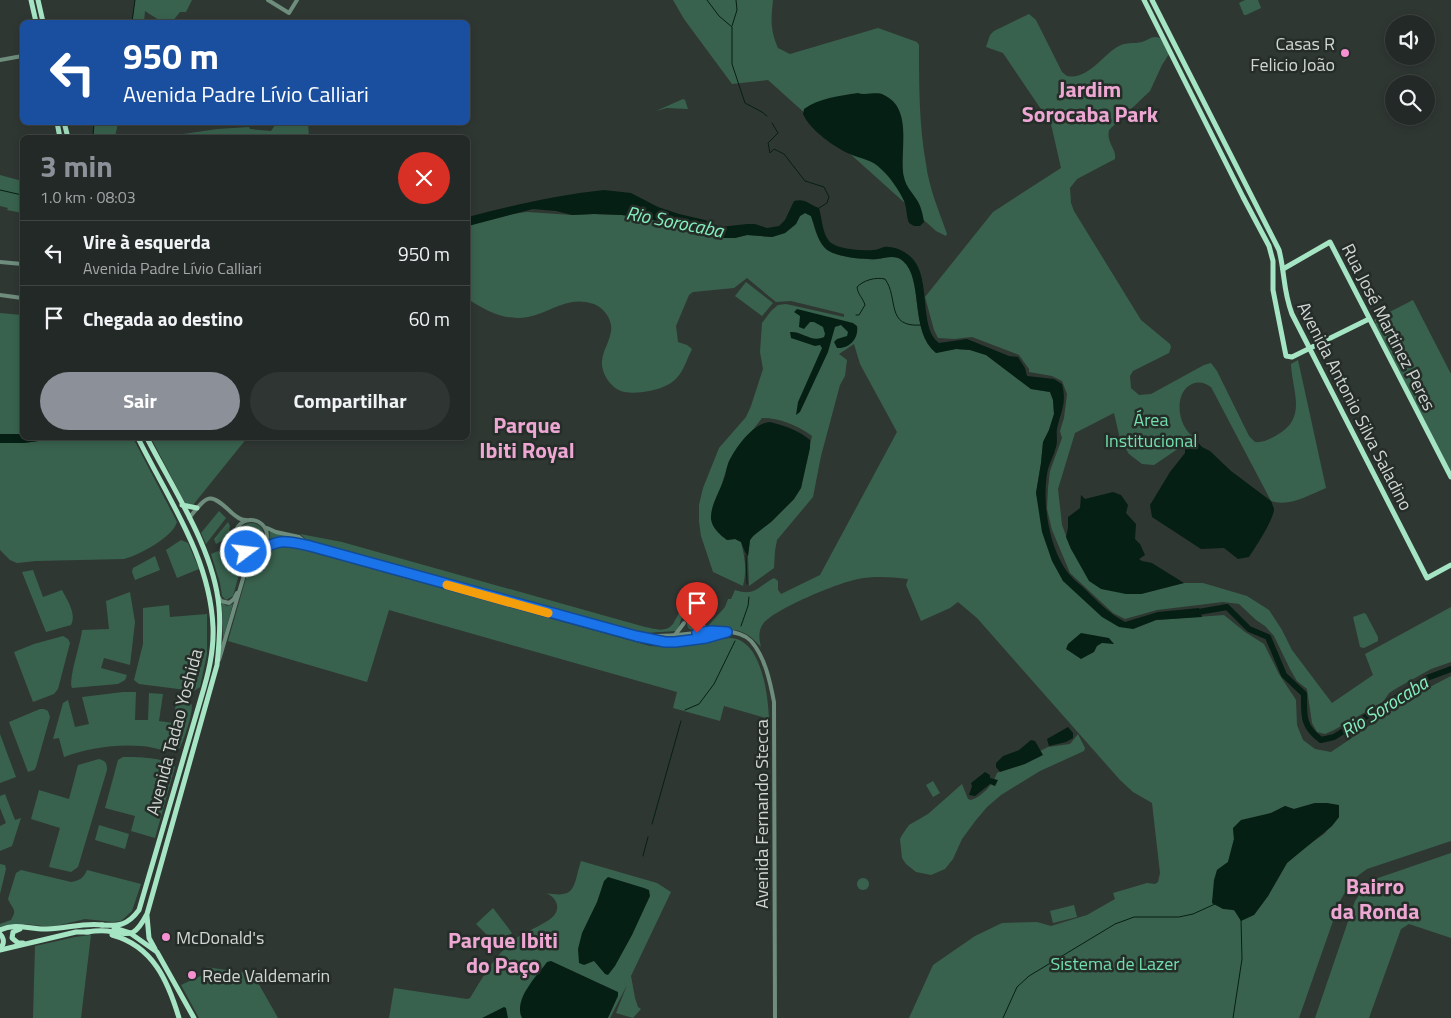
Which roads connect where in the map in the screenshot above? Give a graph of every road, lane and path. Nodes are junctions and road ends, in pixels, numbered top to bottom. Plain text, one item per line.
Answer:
1 (31, 0) edge
2 (38, 0) edge
3 (268, 0) edge
4 (297, 0) edge
5 (1144, 0) edge
6 (1152, 0) edge
7 (36, 20) edge
8 (43, 20) edge
9 (20, 56) edge
10 (0, 60) edge
11 (1187, 83) junction
12 (1209, 112) junction
13 (1282, 260) junction
14 (1295, 261) junction
15 (0, 262) edge
16 (20, 264) edge
17 (1282, 269) junction
18 (0, 295) edge
19 (20, 298) edge
20 (1369, 319) junction
21 (1309, 349) junction
22 (140, 440) edge
23 (148, 440) edge
24 (1451, 477) edge
25 (182, 505) junction
26 (197, 508) junction
27 (189, 518) junction
28 (246, 520) junction
29 (263, 525) junction
30 (184, 526) junction
31 (310, 546) junction
32 (243, 550) junction
33 (261, 550) junction
34 (1451, 565) edge
35 (217, 592) junction
36 (684, 623) dead end
37 (727, 632) junction
38 (636, 636) junction
39 (673, 636) junction
40 (217, 665) junction
41 (147, 914) junction
42 (101, 925) junction
43 (35, 929) junction
44 (0, 930) edge
45 (86, 932) junction
46 (130, 933) junction
47 (0, 934) edge
48 (28, 943) junction
49 (0, 949) edge
50 (156, 951) junction
51 (179, 1018) edge
52 (194, 1018) edge
53 (776, 1018) edge

1 - 7 main road
2 - 8 main road
3 - 4 street
5 - 11 main road, Avenida Antonio Silva Saladino
6 - 12 main road
9 - 10 street
11 - 12 main road
11 - 21 main road, Avenida Antonio Silva Saladino
12 - 13 main road, Avenida Antonio Silva Saladino
13 - 14 main road
13 - 17 main road, Avenida Antonio Silva Saladino
14 - 17 main road
14 - 20 main road, Rua José Martinez Peres
15 - 16 street
17 - 21 main road, Avenida Antonio Silva Saladino
18 - 19 street
20 - 21 main road
20 - 24 main road, Rua José Martinez Peres
21 - 34 main road, Avenida Antonio Silva Saladino
22 - 30 main road, Avenida Tadao Yoshida
23 - 25 main road, Avenida Tadao Yoshida
25 - 26 main road
25 - 27 main road, Avenida Tadao Yoshida
26 - 27 street
26 - 28 street
27 - 30 main road
27 - 35 main road, Avenida Tadao Yoshida
28 - 29 street
28 - 32 street
29 - 31 street
29 - 33 street
30 - 42 main road, Avenida Tadao Yoshida
31 - 33 street
31 - 38 street
32 - 33 street
32 - 35 street
33 - 40 street
35 - 40 main road, Avenida Tadao Yoshida
36 - 39 street
37 - 38 street
37 - 39 street, Avenida Fernando Stecca
37 - 53 street, Avenida Fernando Stecca
38 - 39 street
40 - 41 main road, Avenida Tadao Yoshida
41 - 46 main road, Avenida Tadao Yoshida
41 - 50 main road, Avenida Tadao Yoshida
42 - 43 main road
42 - 46 main road
43 - 44 main road
43 - 48 main road
45 - 46 main road
45 - 48 main road
45 - 51 main road
46 - 50 main road
47 - 49 main road
48 - 49 main road
50 - 52 main road

